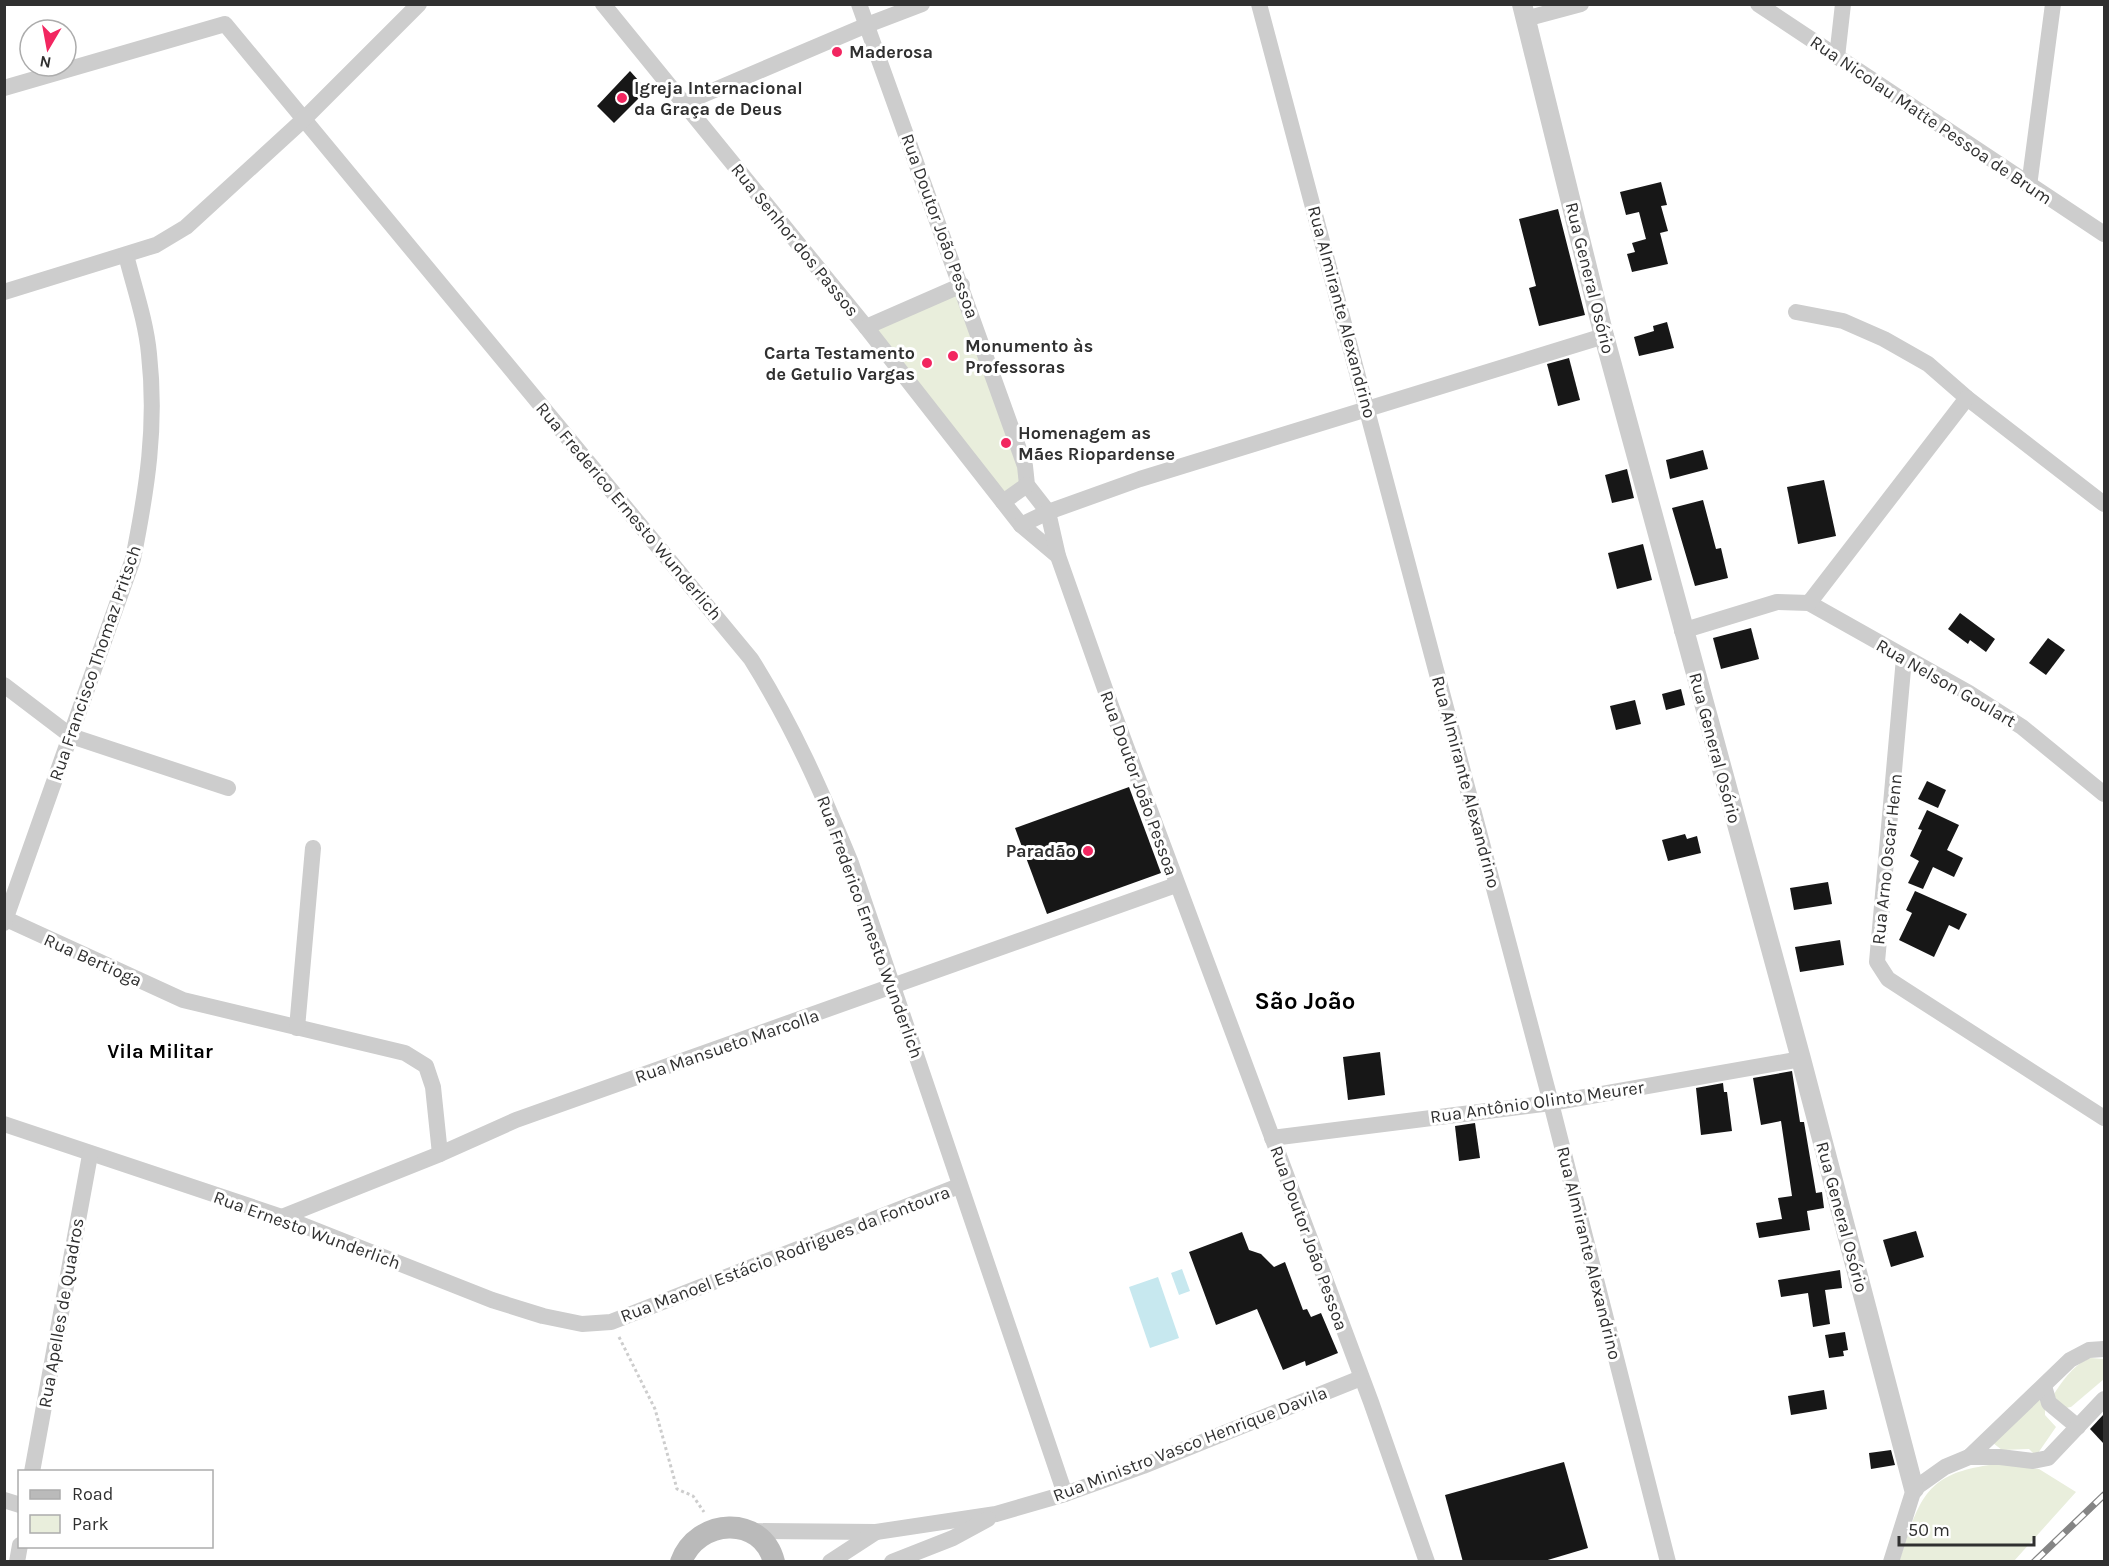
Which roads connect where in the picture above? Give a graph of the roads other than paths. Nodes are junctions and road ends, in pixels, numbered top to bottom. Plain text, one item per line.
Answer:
1 (419, 4) edge
2 (603, 4) edge
3 (859, 4) edge
4 (922, 4) edge
5 (1259, 4) edge
6 (1581, 4) edge
7 (1758, 4) edge
8 (1843, 4) edge
9 (2053, 4) edge
10 (1523, 12) edge
11 (867, 25) junction
12 (1837, 57) junction
13 (4, 88) edge
14 (684, 103) junction
15 (303, 120) junction
16 (2029, 186) junction
17 (2104, 234) edge
18 (126, 255) junction
19 (962, 285) junction
20 (4, 292) edge
21 (1796, 312) dead end
22 (866, 327) junction
23 (1604, 336) junction
24 (1967, 398) junction
25 (1368, 410) junction
26 (1027, 485) junction
27 (1003, 502) junction
28 (2104, 504) edge
29 (1048, 512) junction
30 (1021, 525) junction
31 (1058, 556) junction
32 (1809, 603) junction
33 (1683, 631) junction
34 (1904, 658) junction
35 (4, 686) edge
36 (71, 736) junction
37 (228, 788) dead end
38 (2104, 794) edge
39 (314, 848) dead end
40 (1176, 885) junction
41 (5, 920) edge
42 (894, 987) junction
43 (297, 1028) junction
44 (1801, 1059) junction
45 (1551, 1103) junction
46 (2104, 1118) edge
47 (4, 1124) edge
48 (1272, 1138) junction
49 (440, 1154) junction
50 (90, 1155) junction
51 (959, 1186) junction
52 (282, 1217) junction
53 (611, 1322) joint
54 (2104, 1349) edge
55 (1361, 1378) junction
56 (2044, 1386) junction
57 (2104, 1399) edge
58 (2078, 1427) junction
59 (1969, 1457) junction
60 (32, 1470) edge
61 (1914, 1489) junction
62 (1065, 1494) junction
63 (996, 1514) junction
64 (747, 1531) junction
65 (876, 1532) junction
66 (681, 1562) edge
67 (774, 1562) edge
68 (830, 1562) edge
69 (892, 1562) edge
70 (1427, 1562) edge
71 (1668, 1562) edge
72 (1891, 1562) edge

1 - 15 street
2 - 14 street, Rua Senhor dos Passos
3 - 11 street, Rua Doutor João Pessoa
4 - 11 street
5 - 25 street, Rua Almirante Alexandrino
6 - 10 street
7 - 12 street, Rua Nicolau Matte Pessoa de Brum
8 - 12 street
9 - 16 street
10 - 23 street, Rua General Osório
11 - 14 street
11 - 19 street, Rua Doutor João Pessoa
12 - 16 street, Rua Nicolau Matte Pessoa de Brum
13 - 15 street, Rua Frederico Ernesto Wunderlich
14 - 22 street, Rua Senhor dos Passos
15 - 18 street
15 - 42 street, Rua Frederico Ernesto Wunderlich
16 - 17 street, Rua Nicolau Matte Pessoa de Brum
18 - 20 street
18 - 36 street, Rua Francisco Thomaz Pritsch
19 - 22 street
19 - 26 street, Rua Doutor João Pessoa
21 - 24 street
22 - 27 street, Rua Senhor dos Passos
23 - 25 street
23 - 33 street, Rua General Osório
24 - 28 street
24 - 32 street
25 - 29 street
25 - 45 street, Rua Almirante Alexandrino
26 - 27 street
26 - 29 street, Rua Doutor João Pessoa
27 - 30 street, Rua Senhor dos Passos
29 - 30 street
29 - 31 street, Rua Doutor João Pessoa
30 - 31 street, Rua Senhor dos Passos
31 - 40 street, Rua Doutor João Pessoa
32 - 33 street
32 - 34 street, Rua Nelson Goulart
33 - 44 street, Rua General Osório
34 - 38 street, Rua Nelson Goulart
34 - 46 street, Rua Arno Oscar Henn
35 - 36 street
36 - 37 street
36 - 41 street, Rua Francisco Thomaz Pritsch
39 - 43 street
40 - 42 street, Rua Mansueto Marcolla
40 - 48 street, Rua Doutor João Pessoa
41 - 43 street, Rua Bertioga
42 - 49 street, Rua Mansueto Marcolla
42 - 51 street, Rua Frederico Ernesto Wunderlich
43 - 49 street, Rua Bertioga
44 - 45 street, Rua Antônio Olinto Meurer
44 - 61 street, Rua General Osório
45 - 48 street, Rua Antônio Olinto Meurer
45 - 71 street, Rua Almirante Alexandrino
47 - 50 street, Rua Ernesto Wunderlich
48 - 55 street, Rua Doutor João Pessoa
49 - 52 street, Rua Mansueto Marcolla
50 - 52 street, Rua Ernesto Wunderlich
50 - 60 street, Rua Apelles de Quadros
51 - 53 street, Rua Manoel Estácio Rodrigues da Fontoura
51 - 62 street, Rua Frederico Ernesto Wunderlich
52 - 53 street, Rua Ernesto Wunderlich
54 - 56 street
55 - 62 street, Rua Ministro Vasco Henrique Davila
55 - 70 street, Rua Doutor João Pessoa
56 - 58 street
56 - 59 street
57 - 58 street
58 - 59 street
59 - 61 street
61 - 72 street
62 - 63 street, Rua Ministro Vasco Henrique Davila
63 - 65 street, Rua Ministro Vasco Henrique Davila
63 - 69 street
64 - 65 street, Rua Ministro Vasco Henrique Davila
64 - 66 main road
64 - 67 main road
65 - 68 street, Rua Ministro Vasco Henrique Davila

